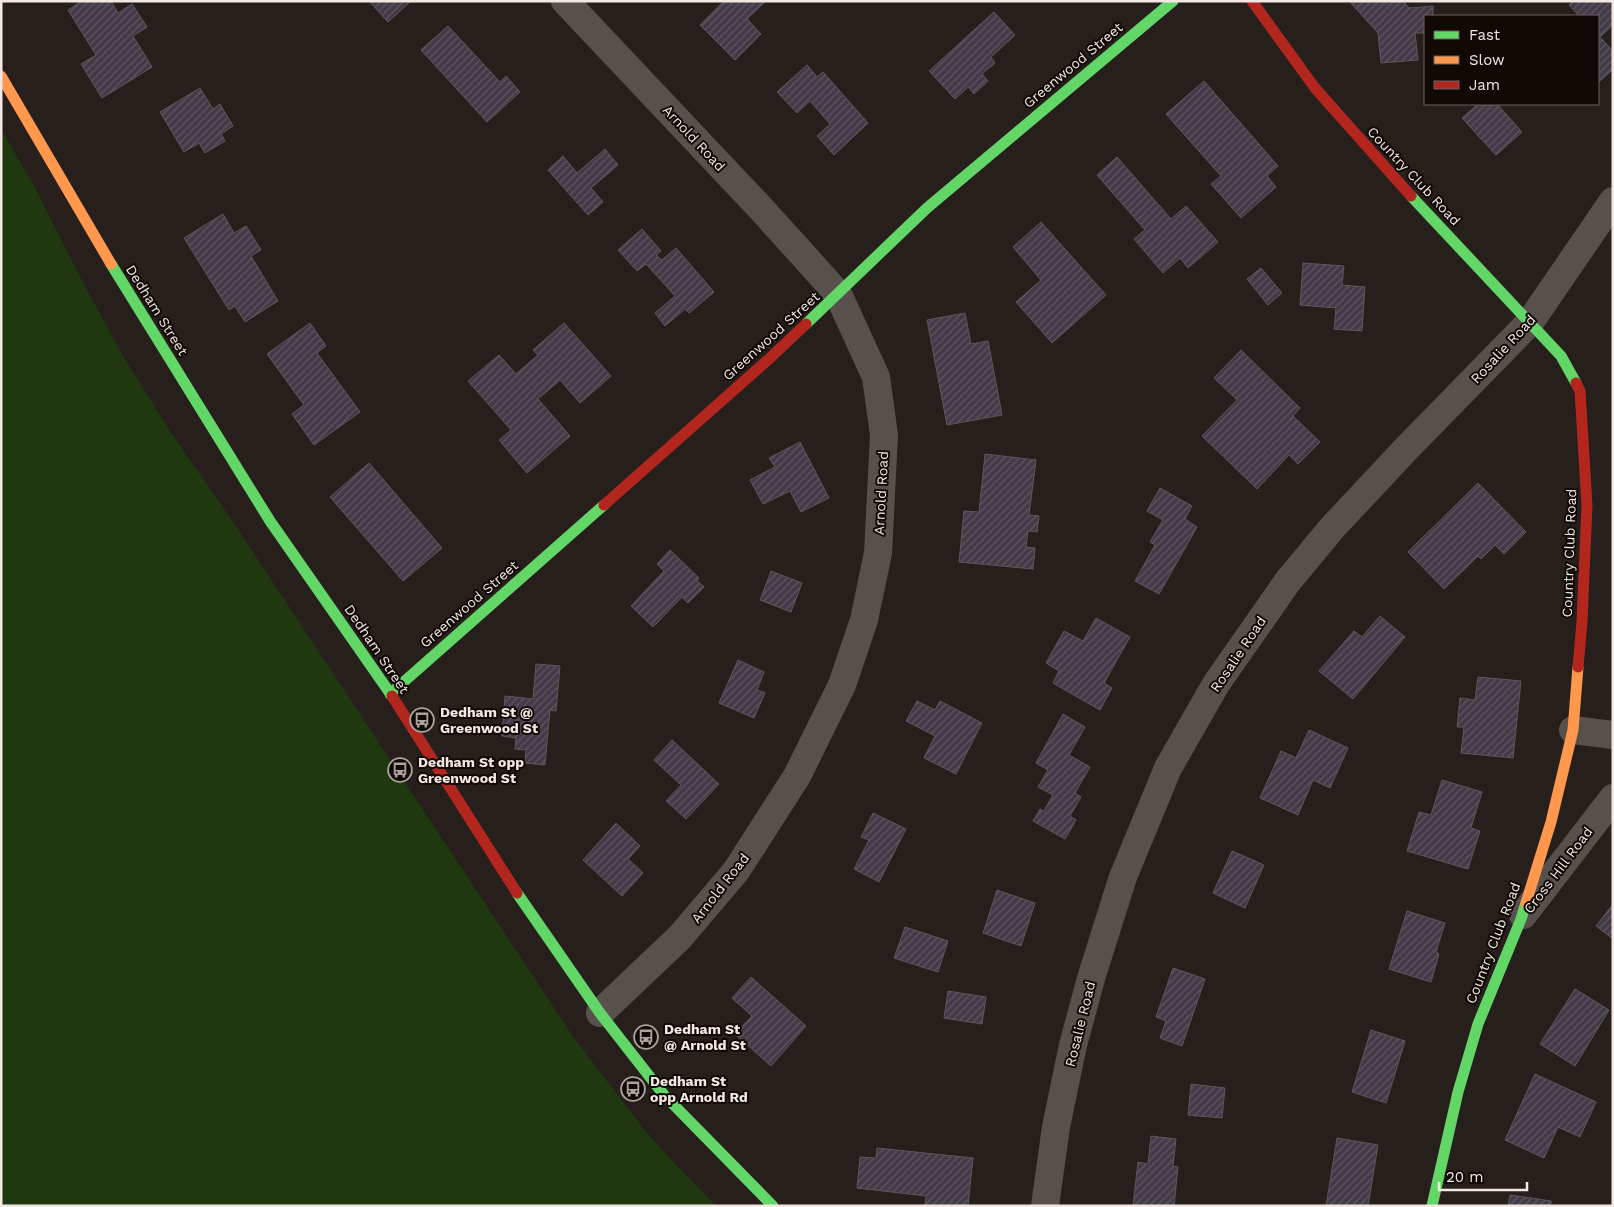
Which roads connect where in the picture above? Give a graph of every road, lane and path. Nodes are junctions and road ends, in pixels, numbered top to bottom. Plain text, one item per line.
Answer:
1 (565, 1) edge
2 (1173, 1) edge
3 (1252, 1) edge
4 (1, 76) edge
5 (1613, 201) edge
6 (838, 294) junction
7 (1530, 322) junction
8 (390, 694) junction
9 (1573, 730) junction
10 (1613, 735) edge
11 (1613, 798) edge
12 (1521, 919) junction
13 (600, 1012) junction
14 (773, 1206) edge
15 (1045, 1206) edge
16 (1432, 1206) edge

1 - 6 street, Arnold Road
2 - 6 street, Greenwood Street
3 - 7 street, Country Club Road
4 - 8 street, Dedham Street
5 - 7 street, Rosalie Road
6 - 8 street, Greenwood Street
6 - 13 street, Arnold Road
7 - 9 street, Country Club Road
7 - 15 street, Rosalie Road
8 - 13 street, Dedham Street
9 - 10 street
9 - 12 street, Country Club Road
11 - 12 street, Cross Hill Road
12 - 16 street, Country Club Road
13 - 14 street, Dedham Street

